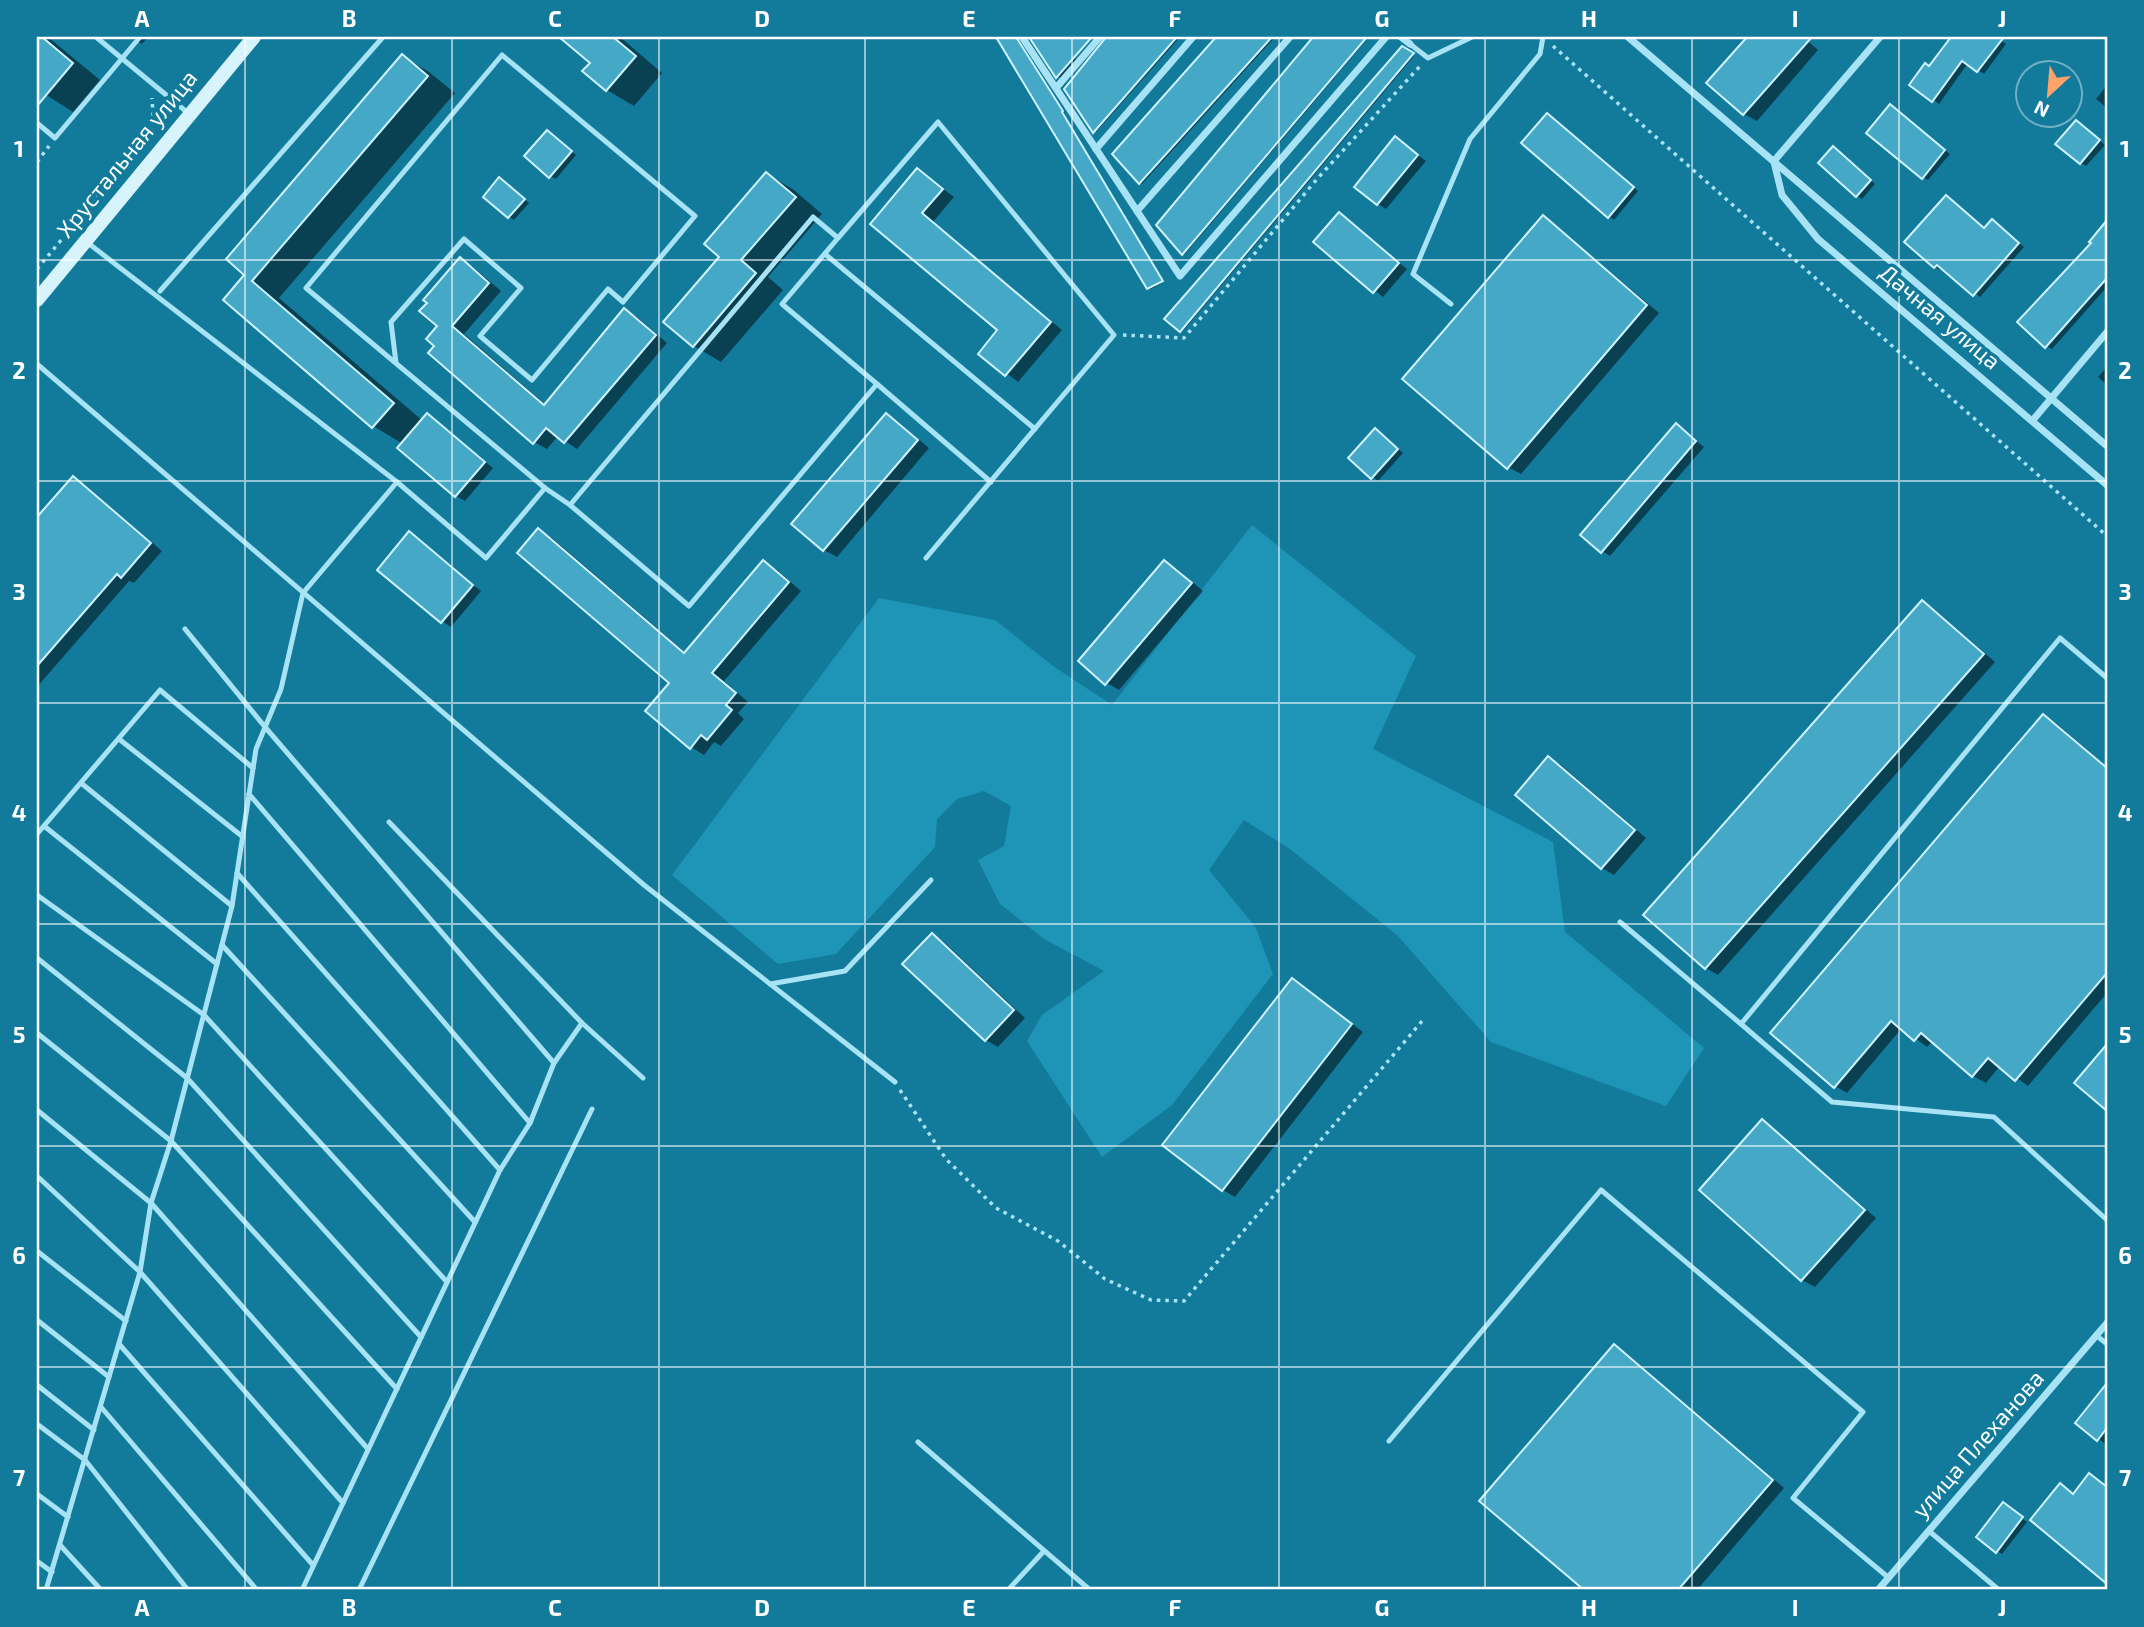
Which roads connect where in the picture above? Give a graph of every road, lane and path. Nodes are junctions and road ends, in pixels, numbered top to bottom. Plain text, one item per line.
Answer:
1 (96, 37) edge
2 (140, 37) edge
3 (254, 37) edge
4 (383, 37) edge
5 (1022, 37) edge
6 (1100, 37) edge
7 (1193, 37) edge
8 (1290, 37) edge
9 (1386, 37) edge
10 (1401, 37) edge
11 (1472, 37) edge
12 (1543, 37) edge
13 (1628, 37) edge
14 (1880, 37) edge
15 (1410, 44) joint
16 (122, 58) junction
17 (1427, 58) junction
18 (152, 82) junction
19 (1056, 88) junction
20 (189, 113) junction
21 (37, 123) edge
22 (55, 138) junction
23 (1096, 149) junction
24 (1774, 161) junction
25 (37, 162) edge
26 (1137, 211) junction
27 (838, 238) junction
28 (85, 241) junction
29 (825, 254) junction
30 (37, 269) edge
31 (160, 291) dead end
32 (37, 300) edge
33 (1451, 304) dead end
34 (2107, 332) edge
35 (1114, 335) junction
36 (396, 363) junction
37 (37, 364) edge
38 (877, 384) junction
39 (2051, 398) junction
40 (2033, 420) junction
41 (1035, 429) junction
42 (2107, 446) edge
43 (397, 482) junction
44 (991, 482) junction
45 (2107, 485) edge
46 (545, 488) junction
47 (570, 505) junction
48 (2107, 536) edge
49 (926, 558) dead end
50 (303, 593) junction
51 (185, 629) dead end
52 (2107, 678) edge
53 (265, 727) junction
54 (119, 739) junction
55 (253, 768) junction
56 (81, 783) junction
57 (249, 794) junction
58 (389, 822) dead end
59 (44, 826) junction
60 (37, 834) edge
61 (243, 837) junction
62 (237, 873) junction
63 (932, 880) dead end
64 (37, 895) edge
65 (232, 906) junction
66 (1620, 922) dead end
67 (222, 945) junction
68 (37, 958) edge
69 (217, 964) junction
70 (770, 984) junction
71 (204, 1014) junction
72 (1423, 1020) dead end
73 (582, 1023) junction
74 (1741, 1024) junction
75 (37, 1034) edge
76 (554, 1062) junction
77 (187, 1078) junction
78 (643, 1078) dead end
79 (895, 1082) joint
80 (592, 1109) dead end
81 (37, 1110) edge
82 (530, 1123) junction
83 (171, 1140) junction
84 (500, 1170) junction
85 (37, 1176) edge
86 (151, 1203) junction
87 (2107, 1220) edge
88 (475, 1222) junction
89 (37, 1251) edge
90 (140, 1272) junction
91 (447, 1282) junction
92 (37, 1320) edge
93 (126, 1321) junction
94 (2107, 1323) edge
95 (2097, 1336) junction
96 (421, 1337) junction
97 (119, 1344) junction
98 (2107, 1344) edge
99 (109, 1377) junction
100 (37, 1385) edge
101 (397, 1389) junction
102 (101, 1407) junction
103 (37, 1424) edge
104 (94, 1430) junction
105 (918, 1441) dead end
106 (1389, 1441) dead end
107 (368, 1449) junction
108 (85, 1460) junction
109 (37, 1494) edge
110 (343, 1503) junction
111 (68, 1517) junction
112 (1929, 1531) junction
113 (60, 1545) junction
114 (1044, 1550) junction
115 (37, 1561) edge
116 (313, 1565) junction
117 (52, 1572) junction
118 (1889, 1578) junction
119 (46, 1590) edge
120 (102, 1590) edge
121 (188, 1590) edge
122 (257, 1590) edge
123 (302, 1590) edge
124 (359, 1590) edge
125 (1008, 1590) edge
126 (1090, 1590) edge
127 (1878, 1590) edge
128 (1999, 1590) edge

1 - 16 lane
2 - 16 lane
3 - 20 street, Хрустальная улица
4 - 31 lane
5 - 19 street
6 - 19 street
7 - 23 street
8 - 26 street
9 - 26 street
10 - 15 street
11 - 17 lane
12 - 33 lane
12 - 48 path
13 - 24 street, Дачная улица
14 - 24 street
15 - 17 lane
16 - 18 lane
16 - 22 lane
17 - 35 path
18 - 20 lane
18 - 30 path
19 - 23 street
20 - 28 street, Хрустальная улица
21 - 22 lane
22 - 25 path
23 - 26 street
24 - 39 street, Дачная улица
24 - 40 street, Дачная улица
27 - 29 lane
27 - 35 lane
27 - 47 lane
28 - 32 street, Хрустальная улица
28 - 43 lane
29 - 38 lane
29 - 41 lane
34 - 39 street
35 - 41 lane
36 - 36 lane
36 - 46 lane
37 - 50 lane
38 - 44 lane
38 - 47 lane
39 - 40 street
39 - 42 street, Дачная улица
40 - 45 street, Дачная улица
41 - 44 lane
43 - 46 lane
43 - 50 lane
44 - 49 lane
46 - 47 lane
50 - 53 lane
50 - 70 lane
51 - 53 lane
52 - 74 lane
53 - 55 lane
53 - 76 lane
54 - 55 lane
54 - 56 lane
54 - 61 lane
55 - 57 lane
56 - 59 lane
56 - 65 lane
57 - 61 lane
57 - 82 lane
58 - 73 lane
59 - 60 lane
59 - 69 lane
61 - 62 lane
62 - 65 lane
62 - 84 lane
63 - 70 lane
64 - 71 lane
65 - 67 lane
66 - 74 lane
67 - 69 lane
67 - 88 lane
68 - 77 lane
69 - 71 lane
70 - 79 lane
71 - 77 lane
71 - 91 lane
72 - 79 path
73 - 76 lane
73 - 78 lane
74 - 87 lane
75 - 83 lane
76 - 82 lane
77 - 83 lane
77 - 96 lane
80 - 124 lane
81 - 86 lane
82 - 84 lane
83 - 86 lane
83 - 101 lane
84 - 88 lane
85 - 90 lane
86 - 90 lane
86 - 107 lane
88 - 91 lane
89 - 93 lane
90 - 93 lane
90 - 110 lane
91 - 96 lane
92 - 99 lane
93 - 97 lane
94 - 95 street, улица Плеханова
95 - 98 lane
95 - 112 street, улица Плеханова
96 - 101 lane
97 - 99 lane
97 - 116 lane
99 - 102 lane
100 - 104 lane
101 - 107 lane
102 - 104 lane
102 - 122 lane
103 - 108 lane
104 - 108 lane
105 - 114 lane
106 - 118 lane
107 - 110 lane
108 - 111 lane
108 - 121 lane
109 - 111 lane
110 - 116 lane
111 - 113 lane
112 - 118 street, улица Плеханова
112 - 128 lane
113 - 117 lane
113 - 120 lane
114 - 125 lane
114 - 126 lane
115 - 117 lane
116 - 123 lane
117 - 119 lane
118 - 127 street, улица Плеханова

